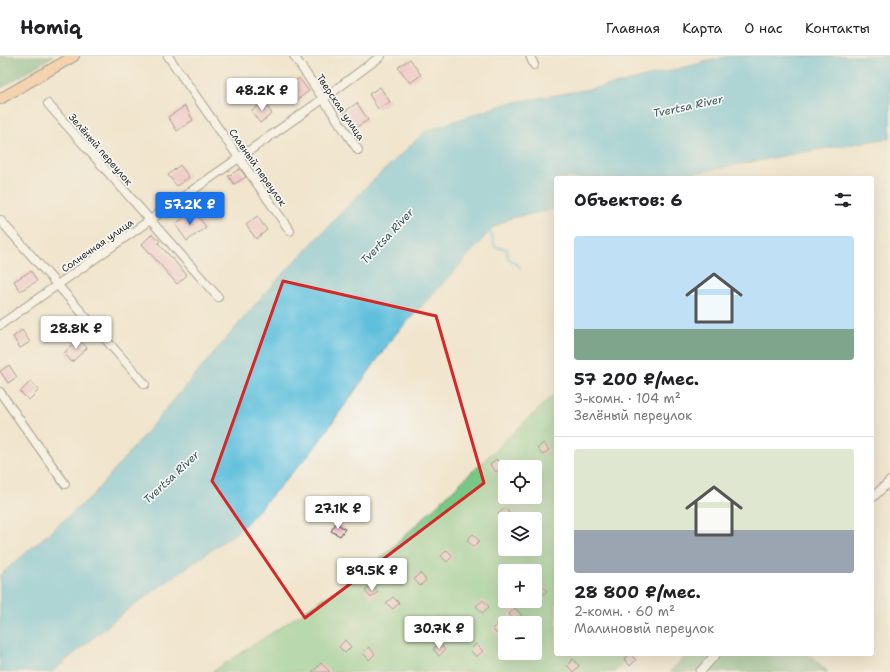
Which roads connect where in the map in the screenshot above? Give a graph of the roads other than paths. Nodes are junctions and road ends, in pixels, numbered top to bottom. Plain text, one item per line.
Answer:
1 (74, 56) edge
2 (168, 56) edge
3 (294, 56) edge
4 (381, 56) edge
5 (530, 56) edge
6 (534, 65) dead end
7 (0, 99) edge
8 (323, 99) junction
9 (48, 104) dead end
10 (358, 150) dead end
11 (239, 158) junction
12 (0, 220) edge
13 (150, 220) junction
14 (290, 231) dead end
15 (57, 285) junction
16 (218, 298) dead end
17 (0, 325) edge
18 (145, 384) dead end
19 (0, 392) edge
20 (890, 480) edge
21 (65, 484) dead end
22 (874, 496) edge
23 (714, 656) edge
24 (700, 672) edge

1 - 7 main road
2 - 11 street, Славный переулок
3 - 8 street, Тверская улица
4 - 8 street, Солнечная улица
5 - 6 street
8 - 10 street, Тверская улица
8 - 11 street, Солнечная улица
9 - 13 street, Зелёный переулок
11 - 13 street, Солнечная улица
11 - 14 street, Славный переулок
12 - 15 street
13 - 15 street, Солнечная улица
13 - 16 street, Зелёный переулок
15 - 17 street, Солнечная улица
15 - 18 street
19 - 21 street
20 - 22 street
23 - 24 street

